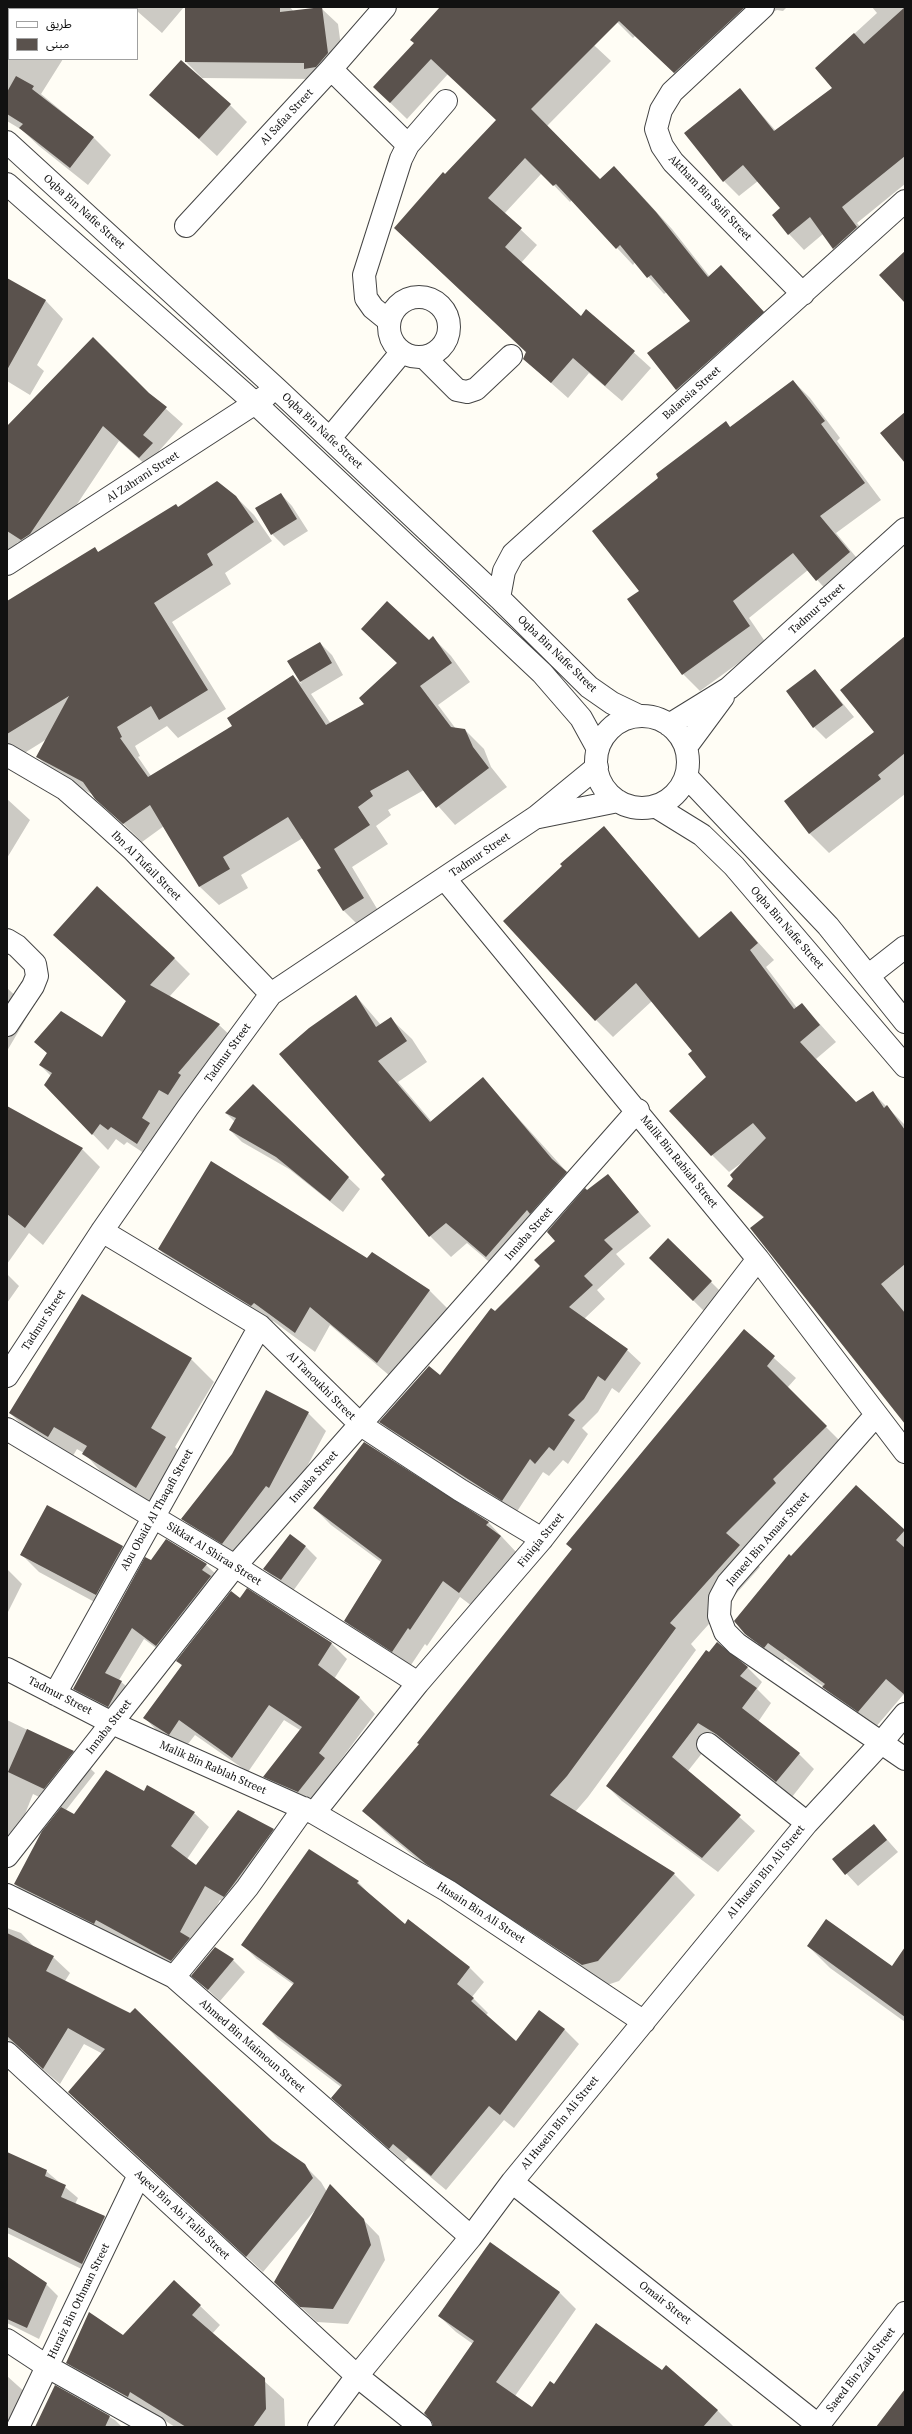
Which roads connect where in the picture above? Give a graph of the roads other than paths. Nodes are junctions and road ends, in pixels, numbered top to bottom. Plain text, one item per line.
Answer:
1 (763, 7) edge
2 (374, 11) edge
3 (331, 69) junction
4 (446, 101) dead end
5 (408, 145) junction
6 (9, 148) edge
7 (7, 184) edge
8 (905, 201) edge
9 (186, 226) dead end
10 (803, 294) junction
11 (389, 321) junction
12 (401, 353) junction
13 (511, 356) dead end
14 (424, 357) junction
15 (277, 388) junction
16 (256, 404) junction
17 (330, 438) junction
18 (905, 530) edge
19 (7, 564) edge
20 (499, 598) junction
21 (729, 688) junction
22 (639, 716) junction
23 (669, 725) junction
24 (686, 747) junction
25 (7, 755) edge
26 (597, 758) junction
27 (686, 776) junction
28 (618, 801) junction
29 (655, 806) junction
30 (536, 817) junction
31 (445, 879) junction
32 (7, 940) edge
33 (905, 947) edge
34 (868, 976) junction
35 (271, 994) junction
36 (905, 1022) edge
37 (7, 1025) edge
38 (905, 1066) edge
39 (638, 1110) junction
40 (102, 1231) junction
41 (758, 1259) junction
42 (260, 1326) junction
43 (7, 1376) edge
44 (876, 1415) junction
45 (360, 1425) junction
46 (7, 1429) edge
47 (905, 1452) edge
48 (154, 1517) junction
49 (542, 1539) junction
50 (235, 1566) junction
51 (7, 1669) edge
52 (418, 1683) junction
53 (55, 1694) junction
54 (905, 1714) edge
55 (112, 1723) junction
56 (881, 1743) junction
57 (708, 1744) dead end
58 (905, 1759) edge
59 (309, 1810) junction
60 (807, 1823) junction
61 (7, 1856) edge
62 (7, 1895) edge
63 (174, 1977) junction
64 (644, 2022) junction
65 (7, 2053) edge
66 (140, 2175) junction
67 (512, 2182) junction
68 (471, 2237) junction
69 (905, 2313) edge
70 (7, 2340) edge
71 (48, 2367) junction
72 (357, 2376) junction
73 (817, 2426) edge
74 (18, 2427) edge
75 (155, 2427) edge
76 (319, 2427) edge
77 (421, 2427) edge

1 - 10 street, Aktham Bin Saifi Street
2 - 3 street, Al Safaa Street
3 - 5 street
3 - 9 street, Al Safaa Street
4 - 5 street
5 - 11 street
6 - 15 street, Oqba Bin Nafie Street
7 - 16 street
8 - 10 street, Balansia Street
10 - 20 street, Balansia Street
11 - 12 street
11 - 14 street
12 - 14 street
12 - 17 street
13 - 14 street
15 - 16 street, Al Zahrani Street
15 - 17 street, Oqba Bin Nafie Street
16 - 19 street, Al Zahrani Street
16 - 26 street
17 - 20 street, Oqba Bin Nafie Street
18 - 21 street, Tadmur Street
20 - 22 street, Oqba Bin Nafie Street
21 - 23 street, Tadmur Street
21 - 24 street, Tadmur Street
22 - 23 street
22 - 26 street
23 - 24 street
24 - 27 street
25 - 35 street, Ibn Al Tufail Street
26 - 28 street
26 - 30 street, Tadmur Street
27 - 29 street
27 - 34 street
28 - 29 street
28 - 30 street, Tadmur Street
29 - 38 street, Oqba Bin Nafie Street
30 - 31 street, Tadmur Street
31 - 35 street, Tadmur Street
31 - 39 street, Malik Bin Rabiah Street
32 - 37 street
33 - 34 street
34 - 36 street
35 - 40 street, Tadmur Street
39 - 41 street, Malik Bin Rabiah Street
39 - 45 street, Innaba Street
40 - 42 street, Al Tanoukhi Street
40 - 43 street, Tadmur Street
41 - 44 street, Malik Bin Rabiah Street
41 - 49 street, Finiqia Street
42 - 45 street, Al Tanoukhi Street
42 - 48 street, Abu Obaid Al Thaqafi Street
44 - 47 street, Malik Bin Rabiah Street
44 - 56 street, Jameel Bin Amaar Street
45 - 49 street, Al Tanoukhi Street
45 - 50 street, Innaba Street
46 - 48 street, Sikkat Al Shiraa Street
48 - 50 street, Sikkat Al Shiraa Street
48 - 53 street, Abu Obaid Al Thaqafi Street
49 - 52 street, Finiqia Street
50 - 52 street, Sikkat Al Shiraa Street
50 - 55 street, Innaba Street
51 - 53 street, Tadmur Street
52 - 59 street, Finiqia Street
53 - 55 street, Tadmur Street
54 - 56 street, Al Husein BIn Ali Street
55 - 59 street, Malik Bin Rablah Street
55 - 61 street, Innaba Street
56 - 58 street, Jameel Bin Amaar Street
56 - 60 street, Al Husein BIn Ali Street
57 - 60 street, Al Husein BIn Ali Street
59 - 63 street, Finiqia Street
59 - 64 street, Husain Bin Ali Street
60 - 64 street, Al Husein BIn Ali Street
62 - 63 street, Ahmed Bin Maimoun Street
63 - 68 street, Ahmed Bin Maimoun Street
64 - 67 street, Al Husein BIn Ali Street
65 - 66 street, Aqeel Bin Abi Talib Street
66 - 71 street, Huraiz Bin Othman Street
66 - 72 street, Aqeel Bin Abi Talib Street
67 - 68 street, Al Husein BIn Ali Street
67 - 73 street, Omair Street
68 - 72 street, Al Husein BIn Ali Street
69 - 73 street, Saeed Bin Zaid Street
70 - 71 street
71 - 74 street, Huraiz Bin Othman Street
71 - 75 street
72 - 76 street, Al Husein BIn Ali Street
72 - 77 street

